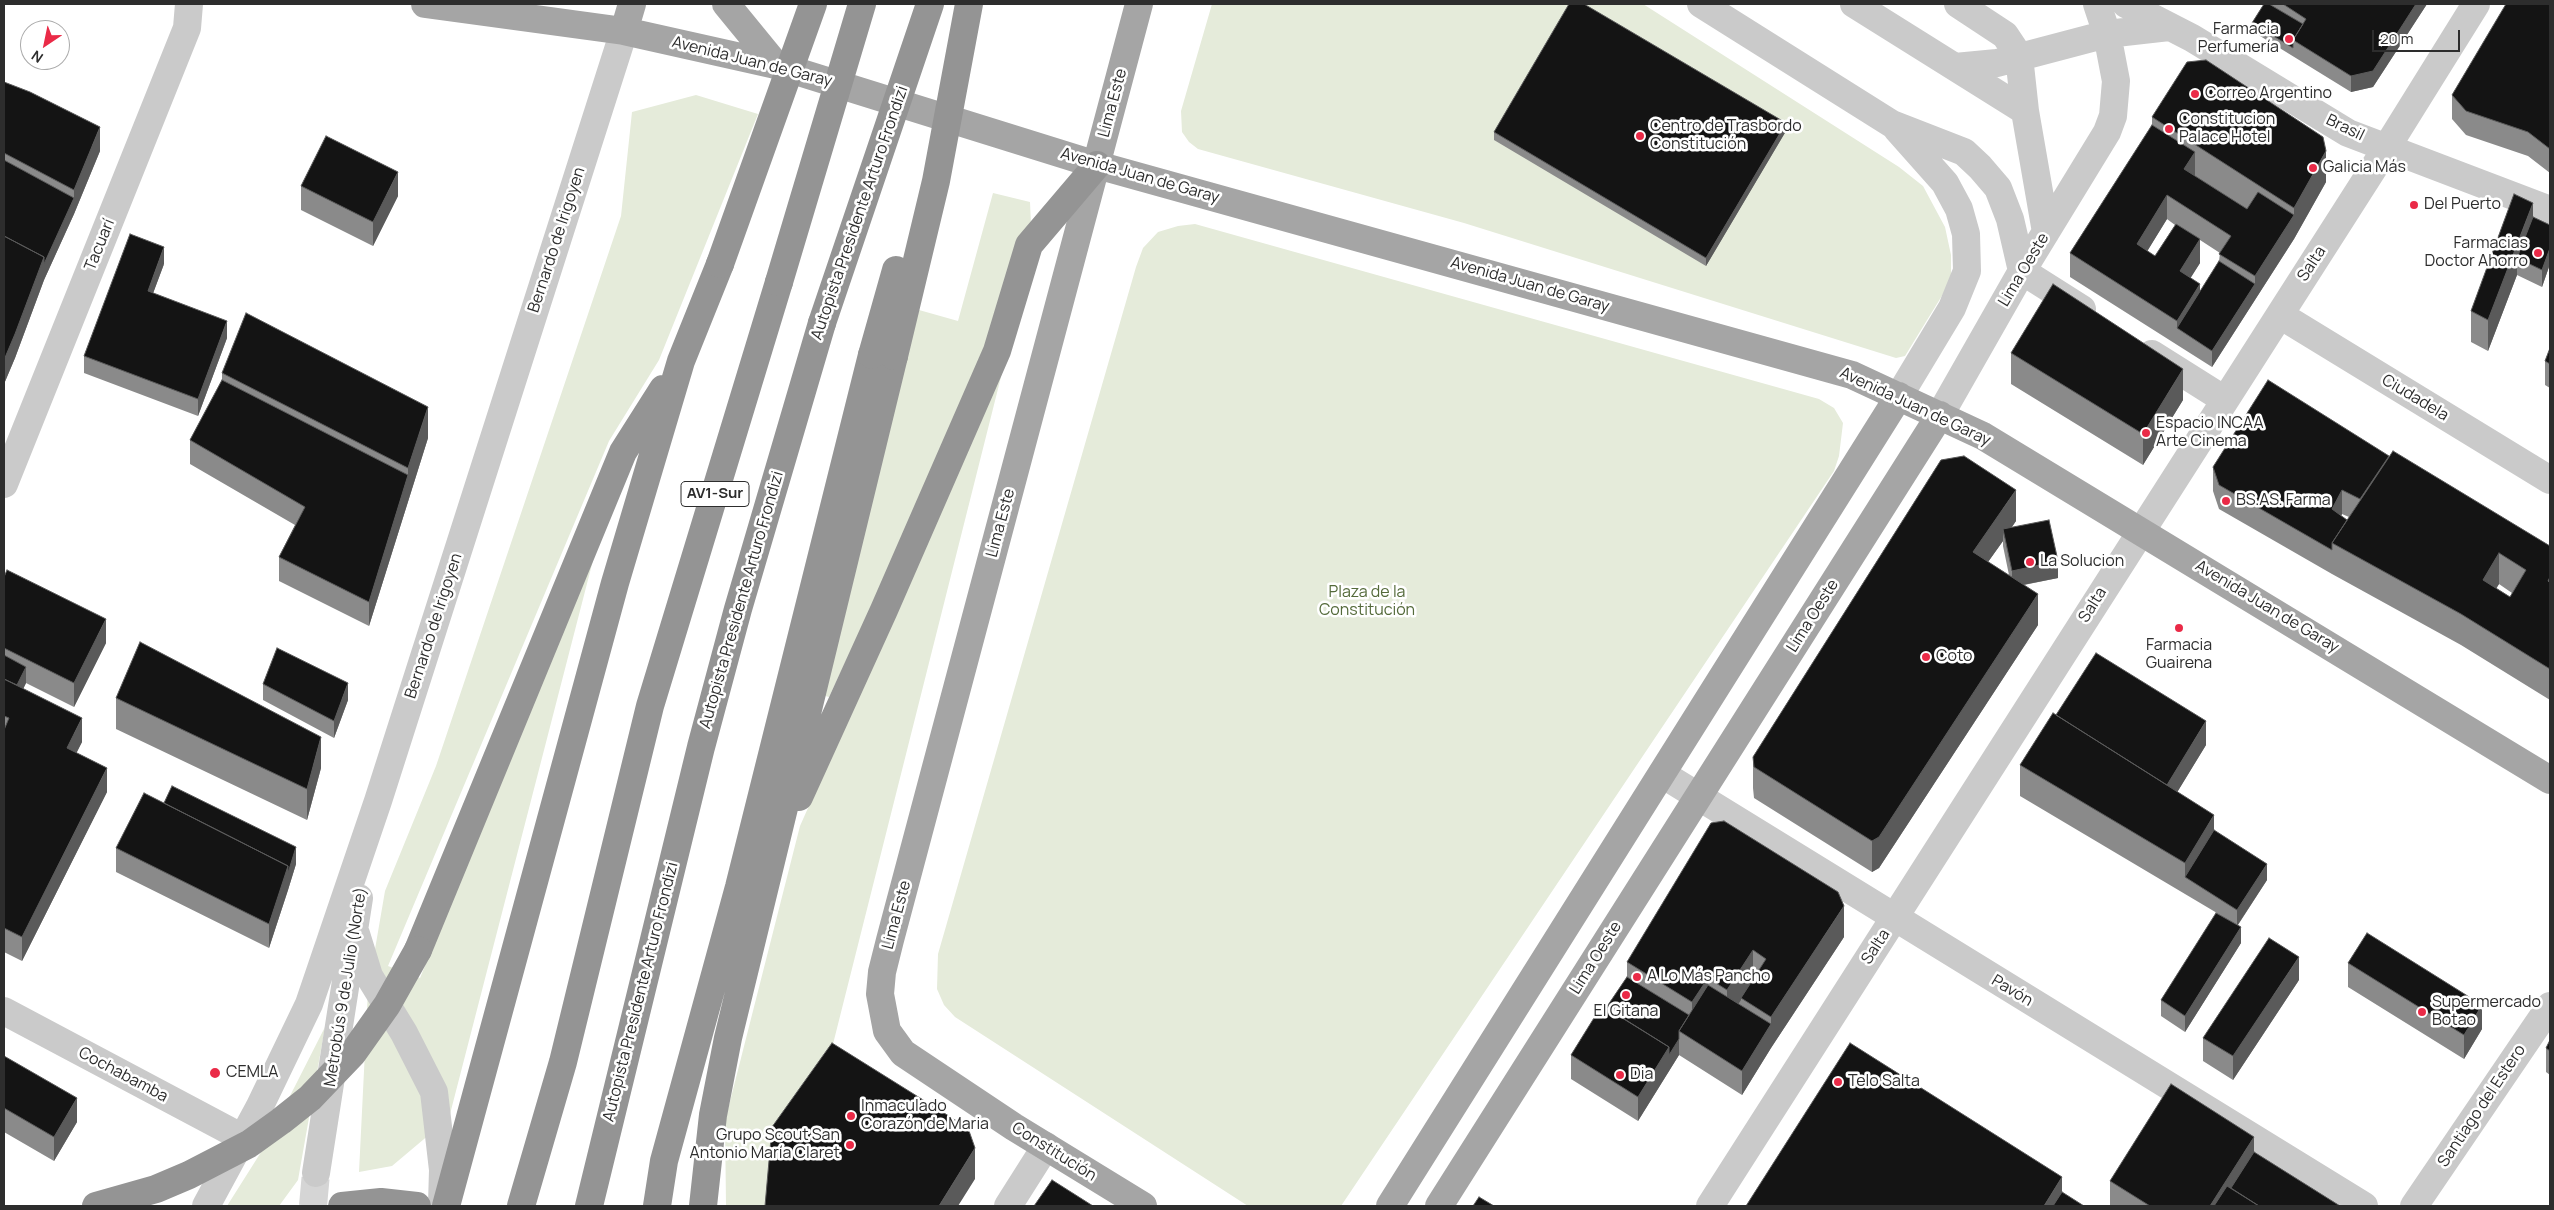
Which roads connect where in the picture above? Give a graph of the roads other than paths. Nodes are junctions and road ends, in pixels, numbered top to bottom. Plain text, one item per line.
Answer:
1 (189, 4) edge
2 (425, 4) edge
3 (632, 4) edge
4 (726, 4) edge
5 (814, 4) edge
6 (862, 4) edge
7 (930, 4) edge
8 (1139, 4) edge
9 (1701, 4) edge
10 (1854, 4) edge
11 (1958, 4) edge
12 (2097, 4) edge
13 (2126, 4) edge
14 (2476, 4) edge
15 (966, 17) edge
16 (2170, 27) junction
17 (624, 30) junction
18 (2107, 34) junction
19 (2019, 56) junction
20 (776, 66) junction
21 (1955, 67) junction
22 (2025, 111) junction
23 (1892, 124) junction
24 (2387, 147) junction
25 (1097, 165) junction
26 (2550, 210) edge
27 (2046, 232) junction
28 (2022, 271) junction
29 (2280, 315) junction
30 (2104, 323) edge
31 (2128, 338) edge
32 (883, 355) junction
33 (681, 361) junction
34 (1899, 396) junction
35 (2226, 400) junction
36 (1940, 415) junction
37 (2550, 480) edge
38 (4, 484) edge
39 (2141, 531) junction
40 (1662, 774) junction
41 (2550, 780) edge
42 (1699, 796) junction
43 (378, 801) junction
44 (762, 896) junction
45 (1894, 919) junction
46 (354, 925) junction
47 (2550, 1006) edge
48 (4, 1011) edge
49 (895, 1042) joint
50 (243, 1138) junction
51 (1046, 1146) junction
52 (316, 1173) tunnel mouth
53 (96, 1206) edge
54 (206, 1206) edge
55 (342, 1206) edge
56 (416, 1206) edge
57 (442, 1206) edge
58 (446, 1206) edge
59 (521, 1206) edge
60 (589, 1206) edge
61 (657, 1206) edge
62 (703, 1206) edge
63 (1008, 1206) edge
64 (1143, 1206) edge
65 (1390, 1206) edge
66 (1439, 1206) edge
67 (1710, 1206) edge
68 (2364, 1206) edge
69 (2414, 1206) edge

1 - 38 street, Tacuarí
2 - 17 main road, Avenida Juan de Garay
3 - 17 main road
4 - 20 main road
5 - 33 highway, bridge
6 - 59 highway, AV1-Sur, bridge
7 - 60 highway, Autopista Presidente Arturo Frondizi / AV1-Sur, bridge
8 - 25 main road, Lima Este
9 - 23 street
10 - 21 street
11 - 19 street
12 - 18 street, Lima Oeste
13 - 16 street, Brasil
14 - 24 street, Salta
15 - 32 highway, bridge
16 - 18 street
16 - 24 street, Brasil
17 - 20 main road, Avenida Juan de Garay
17 - 43 street, Bernardo de Irigoyen
18 - 19 street
18 - 27 street, Lima Oeste
19 - 21 street
19 - 22 street
20 - 25 main road, Avenida Juan de Garay
21 - 22 street
22 - 27 street
23 - 28 street
23 - 34 street
24 - 26 street, Brasil
24 - 29 street, Salta
25 - 34 main road, Avenida Juan de Garay
25 - 44 highway
25 - 49 main road, Lima Este
27 - 28 street, Lima Oeste
28 - 30 street
28 - 36 street, Lima Oeste
29 - 35 street, Salta
29 - 37 street, Ciudadela
31 - 35 street
32 - 44 highway
32 - 61 highway
33 - 53 highway, bridge
33 - 58 highway
34 - 36 main road, Avenida Juan de Garay
34 - 40 main road
35 - 39 street, Salta
36 - 39 main road, Avenida Juan de Garay
36 - 42 main road, Lima Oeste
39 - 41 main road, Avenida Juan de Garay
39 - 45 street, Salta
40 - 42 street, Pavón
40 - 65 main road
42 - 45 street, Pavón
42 - 66 main road, Lima Oeste
43 - 46 street, Metrobús 9 de Julio (Norte)
43 - 50 street, Bernardo de Irigoyen
44 - 62 highway
45 - 67 street, Salta
45 - 68 street, Pavón
46 - 52 street, Metrobús 9 de Julio (Norte)
46 - 57 street
47 - 69 street, Santiago del Estero
48 - 50 street, Cochabamba
49 - 51 main road, Constitución
50 - 54 street, Bernardo de Irigoyen
51 - 63 street
51 - 64 main road, Constitución
55 - 56 highway

